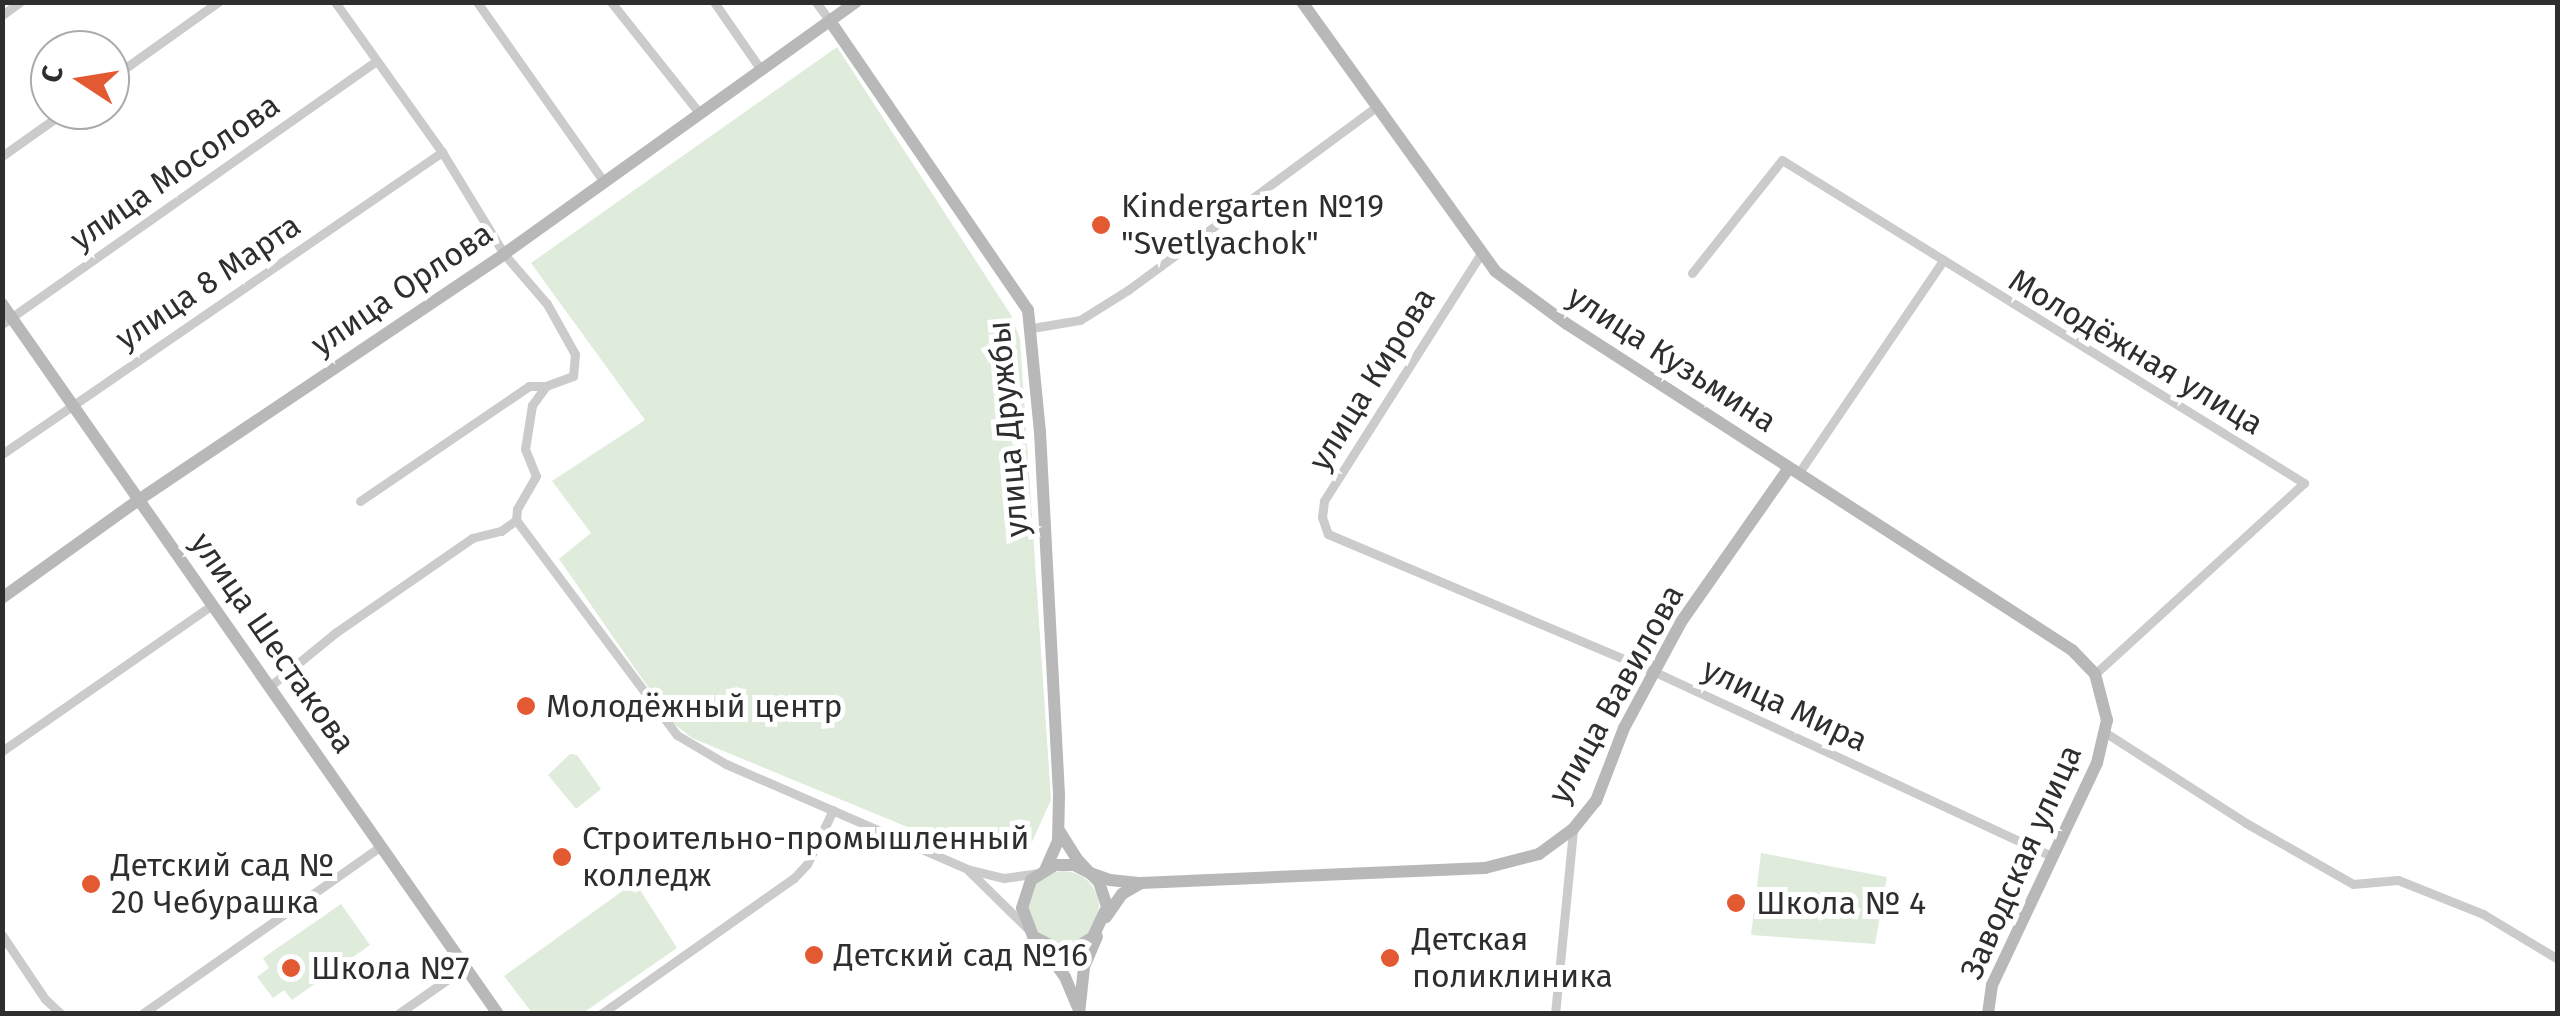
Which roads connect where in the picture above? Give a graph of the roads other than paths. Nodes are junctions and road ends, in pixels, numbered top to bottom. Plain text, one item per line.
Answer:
1 (20, 2) edge
2 (218, 2) edge
3 (335, 2) edge
4 (477, 2) edge
5 (610, 2) edge
6 (714, 2) edge
7 (816, 2) edge
8 (856, 2) edge
9 (1302, 2) edge
10 (2, 15) edge
11 (830, 22) junction
12 (376, 61) junction
13 (130, 66) edge
14 (761, 70) junction
15 (1376, 106) junction
16 (700, 114) junction
17 (39, 130) edge
18 (442, 152) junction
19 (2, 156) edge
20 (604, 182) junction
21 (504, 254) junction
22 (1480, 255) junction
23 (1942, 262) junction
24 (1692, 273) dead end
25 (2, 304) edge
26 (7, 321) edge
27 (1032, 328) junction
28 (546, 386) junction
29 (73, 404) junction
30 (2, 454) edge
31 (1793, 471) junction
32 (140, 499) junction
33 (360, 501) dead end
34 (516, 520) junction
35 (1328, 534) joint
36 (2, 598) edge
37 (212, 605) junction
38 (1655, 672) junction
39 (2095, 674) junction
40 (269, 687) junction
41 (2106, 733) junction
42 (2, 750) edge
43 (833, 810) junction
44 (1573, 828) junction
45 (1060, 832) junction
46 (381, 846) junction
47 (2052, 856) junction
48 (967, 870) junction
49 (1042, 870) junction
50 (1090, 873) junction
51 (1141, 883) junction
52 (1102, 924) junction
53 (1027, 928) junction
54 (2, 935) edge
55 (1040, 942) junction
56 (2558, 958) edge
57 (465, 966) junction
58 (1079, 1012) edge
59 (61, 1014) edge
60 (142, 1014) edge
61 (398, 1014) edge
62 (498, 1014) edge
63 (600, 1014) edge
64 (1554, 1014) edge
65 (1988, 1014) edge

1 - 10 street
2 - 13 street
3 - 12 street
4 - 20 street
5 - 16 street
6 - 14 street
7 - 11 street
8 - 11 street, улица Орлова
9 - 15 street, улица Кузьмина
11 - 14 street, улица Орлова
11 - 27 street, улица Дружбы
12 - 18 street
12 - 26 street, улица Мосолова
14 - 16 street, улица Орлова
15 - 22 street, улица Кузьмина
15 - 27 street
16 - 20 street, улица Орлова
17 - 19 street
18 - 21 street
18 - 29 street, улица 8 Марта
20 - 21 street, улица Орлова
21 - 28 street
21 - 32 street, улица Орлова
22 - 31 street, улица Кузьмина
22 - 35 street, улица Кирова
23 - 24 street
23 - 31 street, улица Вавилова
23 - 39 street, Молодёжная улица
25 - 26 street, улица Шестакова
26 - 29 street, улица Шестакова
27 - 45 street, улица Дружбы
28 - 33 street
28 - 34 street
29 - 30 street, улица 8 Марта
29 - 32 street, улица Шестакова
31 - 38 street, улица Вавилова
31 - 39 street, улица Кузьмина
32 - 36 street, улица Орлова
32 - 37 street, улица Шестакова
34 - 40 street
34 - 43 street
35 - 38 street, улица Мира
37 - 40 street, улица Шестакова
37 - 42 street
38 - 44 street, улица Вавилова
38 - 47 street, улица Мира
39 - 41 street, Заводская улица
40 - 46 street, улица Шестакова
41 - 47 street, Заводская улица
41 - 56 street, Заводская улица
43 - 48 street
43 - 63 street
44 - 51 street, улица Вавилова
44 - 64 street
45 - 49 street
45 - 50 street
46 - 57 street, улица Шестакова
46 - 60 street
47 - 65 street, Заводская улица
48 - 49 street
48 - 53 street
49 - 50 street
49 - 53 street
50 - 51 street, улица Вавилова
50 - 52 street
51 - 52 street
52 - 55 street
52 - 58 street
53 - 55 street
54 - 59 street
55 - 58 street
57 - 61 street
57 - 62 street, улица Шестакова

